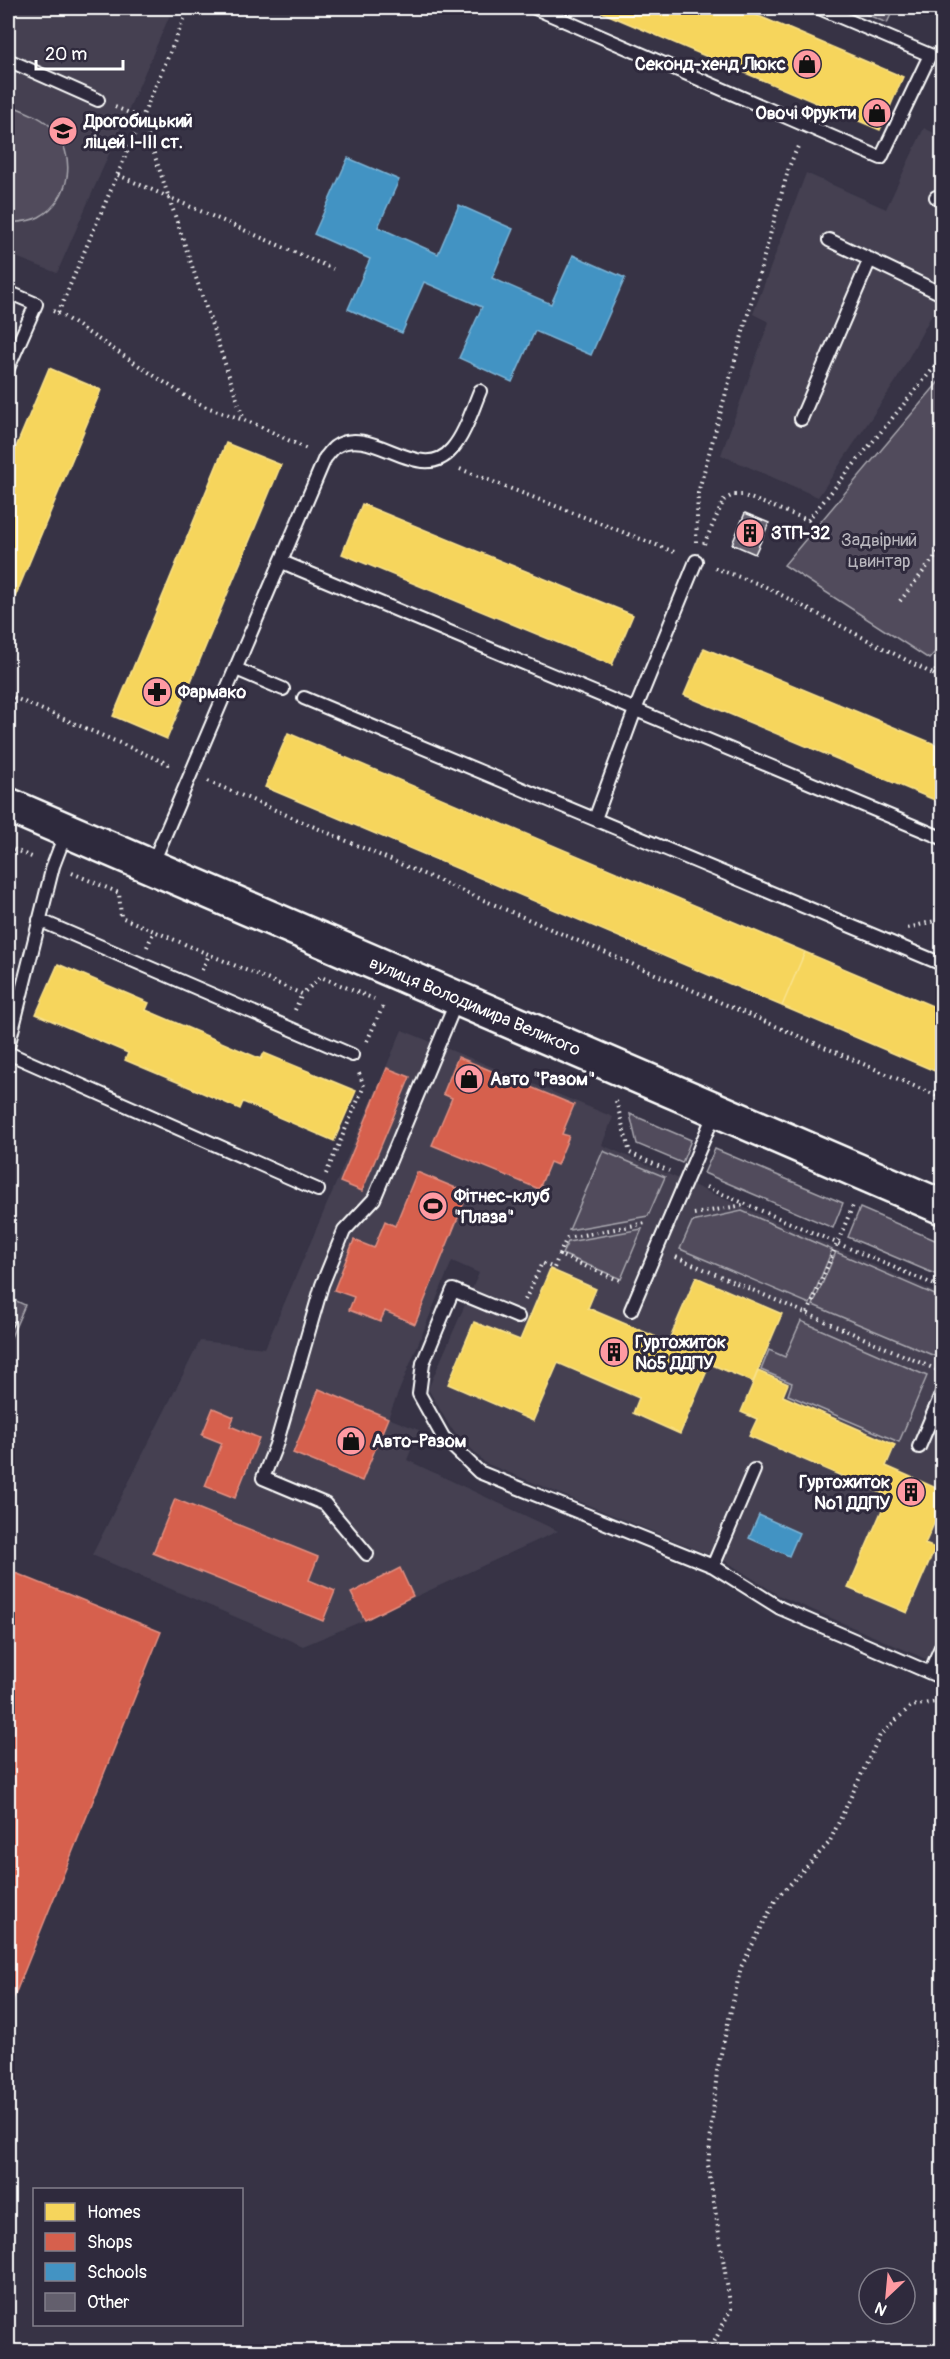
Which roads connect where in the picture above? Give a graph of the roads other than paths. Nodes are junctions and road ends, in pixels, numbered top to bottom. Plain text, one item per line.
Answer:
1 (535, 8) edge
2 (819, 8) edge
3 (8, 60) edge
4 (98, 100) road end
5 (829, 240) dead end
6 (870, 259) junction
7 (8, 292) edge
8 (942, 294) edge
9 (8, 368) edge
10 (480, 391) dead end
11 (801, 419) dead end
12 (696, 561) road end
13 (282, 562) junction
14 (236, 669) junction
15 (283, 689) dead end
16 (304, 698) dead end
17 (635, 710) junction
18 (8, 806) edge
19 (594, 819) junction
20 (66, 831) junction
21 (942, 838) edge
22 (151, 867) junction
23 (39, 921) junction
24 (942, 964) edge
25 (457, 999) junction
26 (8, 1047) edge
27 (8, 1053) edge
28 (354, 1061) road end
29 (716, 1110) junction
30 (318, 1190) road end
31 (942, 1207) edge
32 (631, 1310) dead end
33 (518, 1317) dead end
34 (942, 1393) edge
35 (919, 1447) dead end
36 (754, 1470) dead end
37 (367, 1554) dead end
38 (713, 1566) junction
39 (942, 1646) edge
40 (936, 1675) edge

1 - 2 lane
3 - 4 lane
5 - 6 lane
6 - 8 lane
6 - 11 lane
7 - 9 lane
10 - 13 lane
12 - 17 lane
13 - 14 lane
13 - 17 lane
14 - 15 lane
14 - 22 lane
16 - 19 lane
17 - 19 lane
17 - 21 lane
18 - 20 street, вулиця Володимира Великого
19 - 24 lane
20 - 22 street, вулиця Володимира Великого
20 - 23 lane
22 - 25 street, вулиця Володимира Великого
23 - 26 lane
23 - 28 lane
25 - 29 street, вулиця Володимира Великого
25 - 37 lane
27 - 30 lane
29 - 31 street, вулиця Володимира Великого
29 - 32 lane
33 - 38 lane
34 - 35 lane
36 - 38 lane
38 - 40 lane
39 - 40 lane

